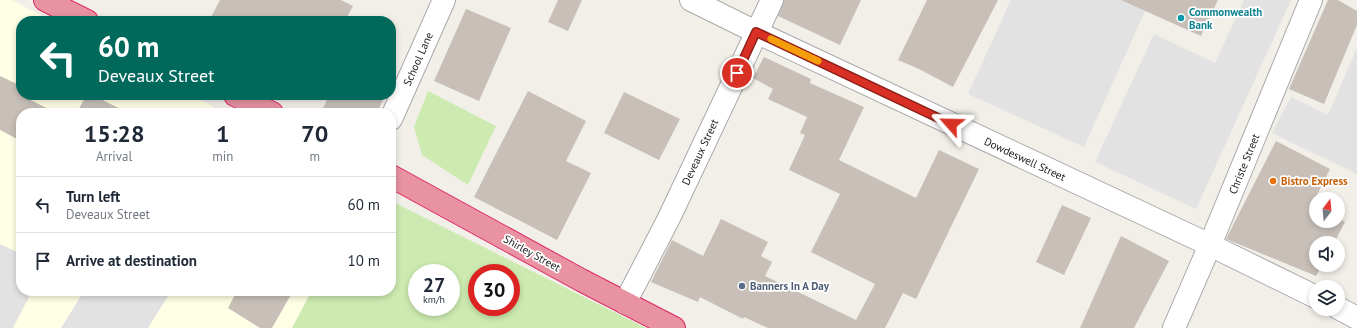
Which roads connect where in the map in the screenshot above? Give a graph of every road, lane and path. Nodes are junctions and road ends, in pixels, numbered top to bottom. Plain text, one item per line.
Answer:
1 (45, 0) edge
2 (444, 0) edge
3 (691, 0) edge
4 (772, 0) edge
5 (1311, 0) edge
6 (77, 16) edge
7 (756, 32) junction
8 (245, 100) edge
9 (262, 108) edge
10 (396, 108) edge
11 (396, 179) edge
12 (1210, 245) junction
13 (1309, 294) edge
14 (625, 303) junction
15 (1345, 312) edge
16 (1357, 318) edge
17 (674, 328) edge
18 (1174, 328) edge

1 - 6 highway
2 - 10 street, School Lane
3 - 7 street, Dowdeswell Street
4 - 7 street, Deveaux Street
5 - 12 street, Christe Street
7 - 12 street, Dowdeswell Street
7 - 14 street, Deveaux Street
8 - 9 highway
11 - 14 highway, Shirley Street
12 - 13 street, Dowdeswell Street
12 - 18 street, Christe Street
14 - 17 highway, Shirley Street
15 - 16 street

